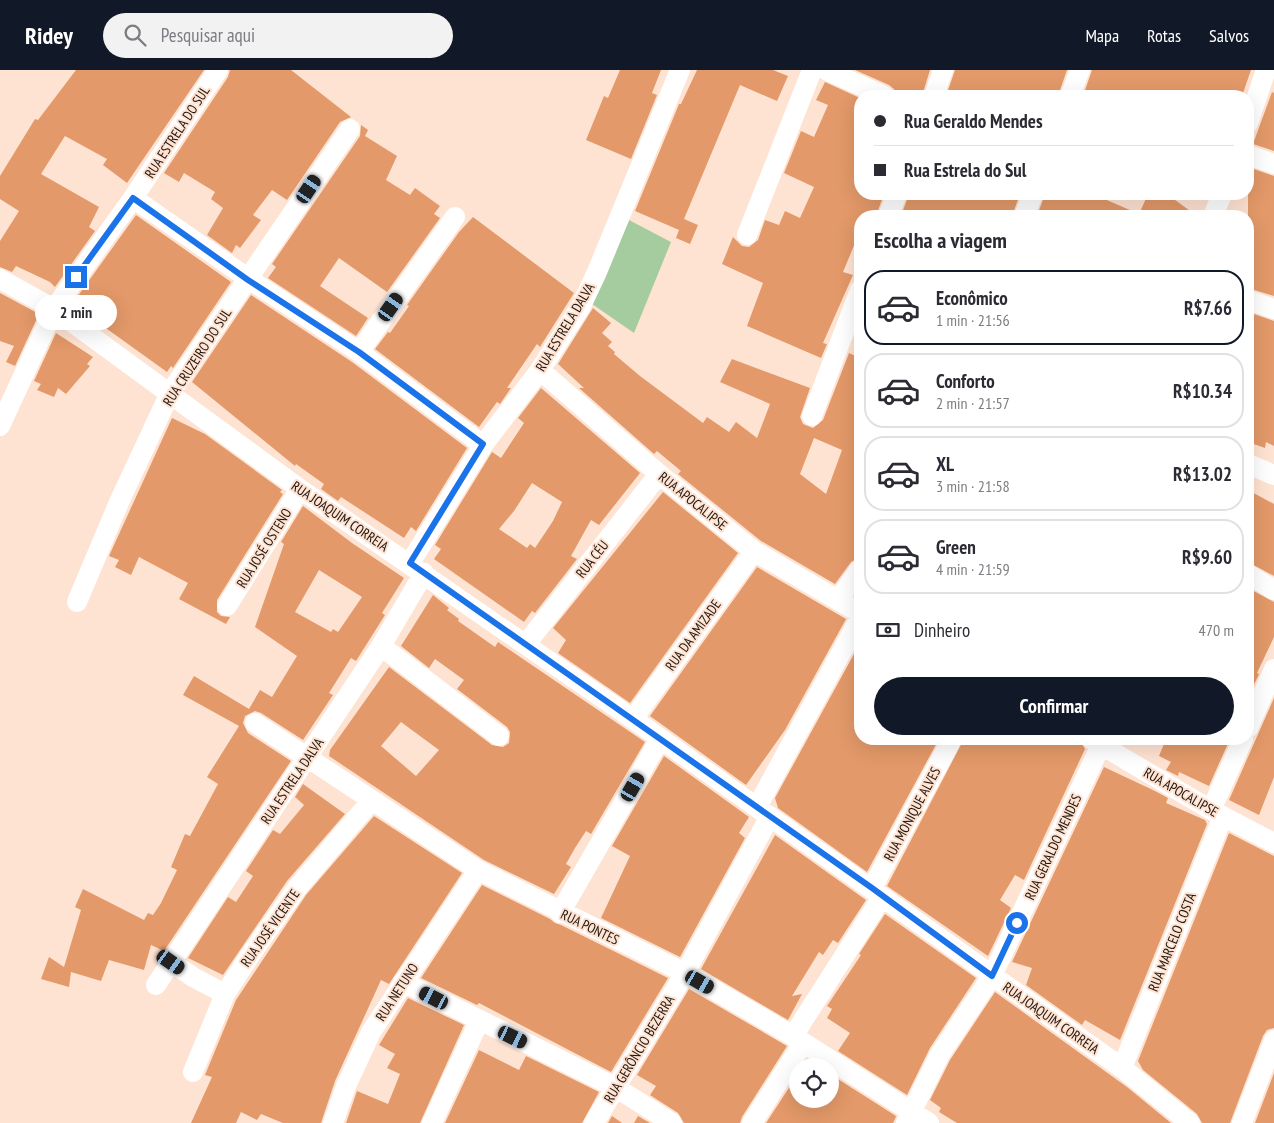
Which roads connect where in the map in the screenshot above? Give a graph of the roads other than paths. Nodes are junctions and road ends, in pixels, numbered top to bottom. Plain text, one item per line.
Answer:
1 (218, 70) edge
2 (680, 70) edge
3 (812, 70) edge
4 (826, 70) edge
5 (943, 70) edge
6 (1080, 70) edge
7 (1266, 70) edge
8 (871, 90) edge
9 (936, 90) edge
10 (1072, 90) edge
11 (1254, 105) edge
12 (350, 129) dead end
13 (1254, 158) edge
14 (1274, 164) edge
15 (133, 198) junction
16 (455, 217) dead end
17 (747, 235) dead end
18 (0, 279) edge
19 (248, 280) junction
20 (1254, 302) edge
21 (854, 306) edge
22 (54, 309) junction
23 (1274, 309) edge
24 (359, 352) junction
25 (540, 370) junction
26 (170, 393) junction
27 (812, 416) dead end
28 (0, 426) edge
29 (483, 444) junction
30 (1254, 467) edge
31 (659, 474) junction
32 (1274, 475) edge
33 (300, 489) junction
34 (754, 551) junction
35 (417, 568) junction
36 (854, 577) edge
37 (1254, 578) edge
38 (1274, 590) edge
39 (838, 600) junction
40 (77, 602) dead end
41 (227, 606) dead end
42 (854, 609) edge
43 (854, 630) edge
44 (526, 644) junction
45 (381, 646) junction
46 (1274, 669) edge
47 (1254, 714) edge
48 (633, 719) junction
49 (255, 723) dead end
50 (499, 736) dead end
51 (660, 739) junction
52 (949, 745) edge
53 (1094, 745) edge
54 (1109, 745) edge
55 (1241, 745) edge
56 (1123, 748) edge
57 (308, 758) junction
58 (372, 800) junction
59 (763, 812) junction
60 (1217, 813) junction
61 (1274, 843) edge
62 (478, 870) junction
63 (877, 893) junction
64 (560, 913) junction
65 (171, 962) junction
66 (685, 973) junction
67 (992, 976) junction
68 (403, 982) junction
69 (156, 985) dead end
70 (225, 994) junction
71 (479, 1021) junction
72 (798, 1040) junction
73 (1274, 1040) edge
74 (1122, 1068) junction
75 (193, 1072) dead end
76 (615, 1087) junction
77 (909, 1118) edge
78 (334, 1123) edge
79 (432, 1123) edge
80 (594, 1123) edge
81 (672, 1123) edge
82 (752, 1123) edge
83 (929, 1123) edge
84 (1190, 1123) edge
85 (1242, 1123) edge

1 - 15 street, RUA ESTRELA DO SUL
2 - 25 street, RUA ESTRELA DALVA
3 - 17 street
4 - 8 street
5 - 9 street
6 - 10 street
7 - 11 street
12 - 19 street, RUA CRUZEIRO DO SUL
13 - 14 street
15 - 19 street
15 - 22 street, RUA ESTRELA DO SUL
16 - 24 street
18 - 22 street, RUA JOAQUIM CORREIA
19 - 24 street
19 - 26 street, RUA CRUZEIRO DO SUL
20 - 23 street
21 - 27 street
22 - 26 street, RUA JOAQUIM CORREIA
22 - 28 street, RUA ESTRELA DO SUL
24 - 29 street
25 - 29 street, RUA ESTRELA DALVA
25 - 31 street, RUA APOCALIPSE
26 - 33 street, RUA JOAQUIM CORREIA
26 - 40 street, RUA CRUZEIRO DO SUL
29 - 35 street, RUA ESTRELA DALVA
30 - 32 street
31 - 34 street, RUA APOCALIPSE
31 - 44 street, RUA CÉU
33 - 35 street, RUA JOAQUIM CORREIA
33 - 41 street, RUA JOSÉ OSTENO
34 - 39 street, RUA APOCALIPSE
34 - 48 street, RUA DA AMIZADE
35 - 44 street, RUA JOAQUIM CORREIA
35 - 45 street, RUA ESTRELA DALVA
36 - 39 street
37 - 38 street
39 - 42 street, RUA APOCALIPSE
43 - 59 street, RUA GERÔNCIO BEZERRA
44 - 48 street, RUA JOAQUIM CORREIA
45 - 50 street
45 - 57 street, RUA ESTRELA DALVA
46 - 47 street
48 - 51 street, RUA JOAQUIM CORREIA
49 - 57 street, RUA PONTES
51 - 59 street, RUA JOAQUIM CORREIA
51 - 64 street
52 - 63 street, RUA MONIQUE ALVES
53 - 67 street, RUA GERALDO MENDES
54 - 56 street, RUA APOCALIPSE
55 - 60 street, RUA MARCELO COSTA
56 - 60 street, RUA APOCALIPSE
57 - 58 street, RUA PONTES
57 - 65 street, RUA ESTRELA DALVA
58 - 62 street, RUA PONTES
58 - 70 street, RUA JOSÉ VICENTE
59 - 63 street, RUA JOAQUIM CORREIA
59 - 66 street, RUA GERÔNCIO BEZERRA
60 - 61 street, RUA APOCALIPSE
60 - 74 street, RUA MARCELO COSTA
62 - 64 street, RUA PONTES
62 - 68 street, RUA NETUNO
63 - 67 street, RUA JOAQUIM CORREIA
63 - 72 street, RUA MONIQUE ALVES
64 - 66 street, RUA PONTES
65 - 69 street, RUA ESTRELA DALVA
65 - 70 street
66 - 72 street, RUA PONTES
66 - 76 street, RUA GERÔNCIO BEZERRA
67 - 74 street, RUA JOAQUIM CORREIA
67 - 77 street, RUA GERALDO MENDES
68 - 71 street
68 - 78 street, RUA NETUNO
70 - 75 street, RUA JOSÉ VICENTE
71 - 76 street
71 - 79 street
72 - 77 street, RUA PONTES
72 - 82 street, RUA MONIQUE ALVES
73 - 85 street
74 - 84 street, RUA JOAQUIM CORREIA
76 - 80 street, RUA GERÔNCIO BEZERRA
76 - 81 street
77 - 83 street, RUA PONTES

